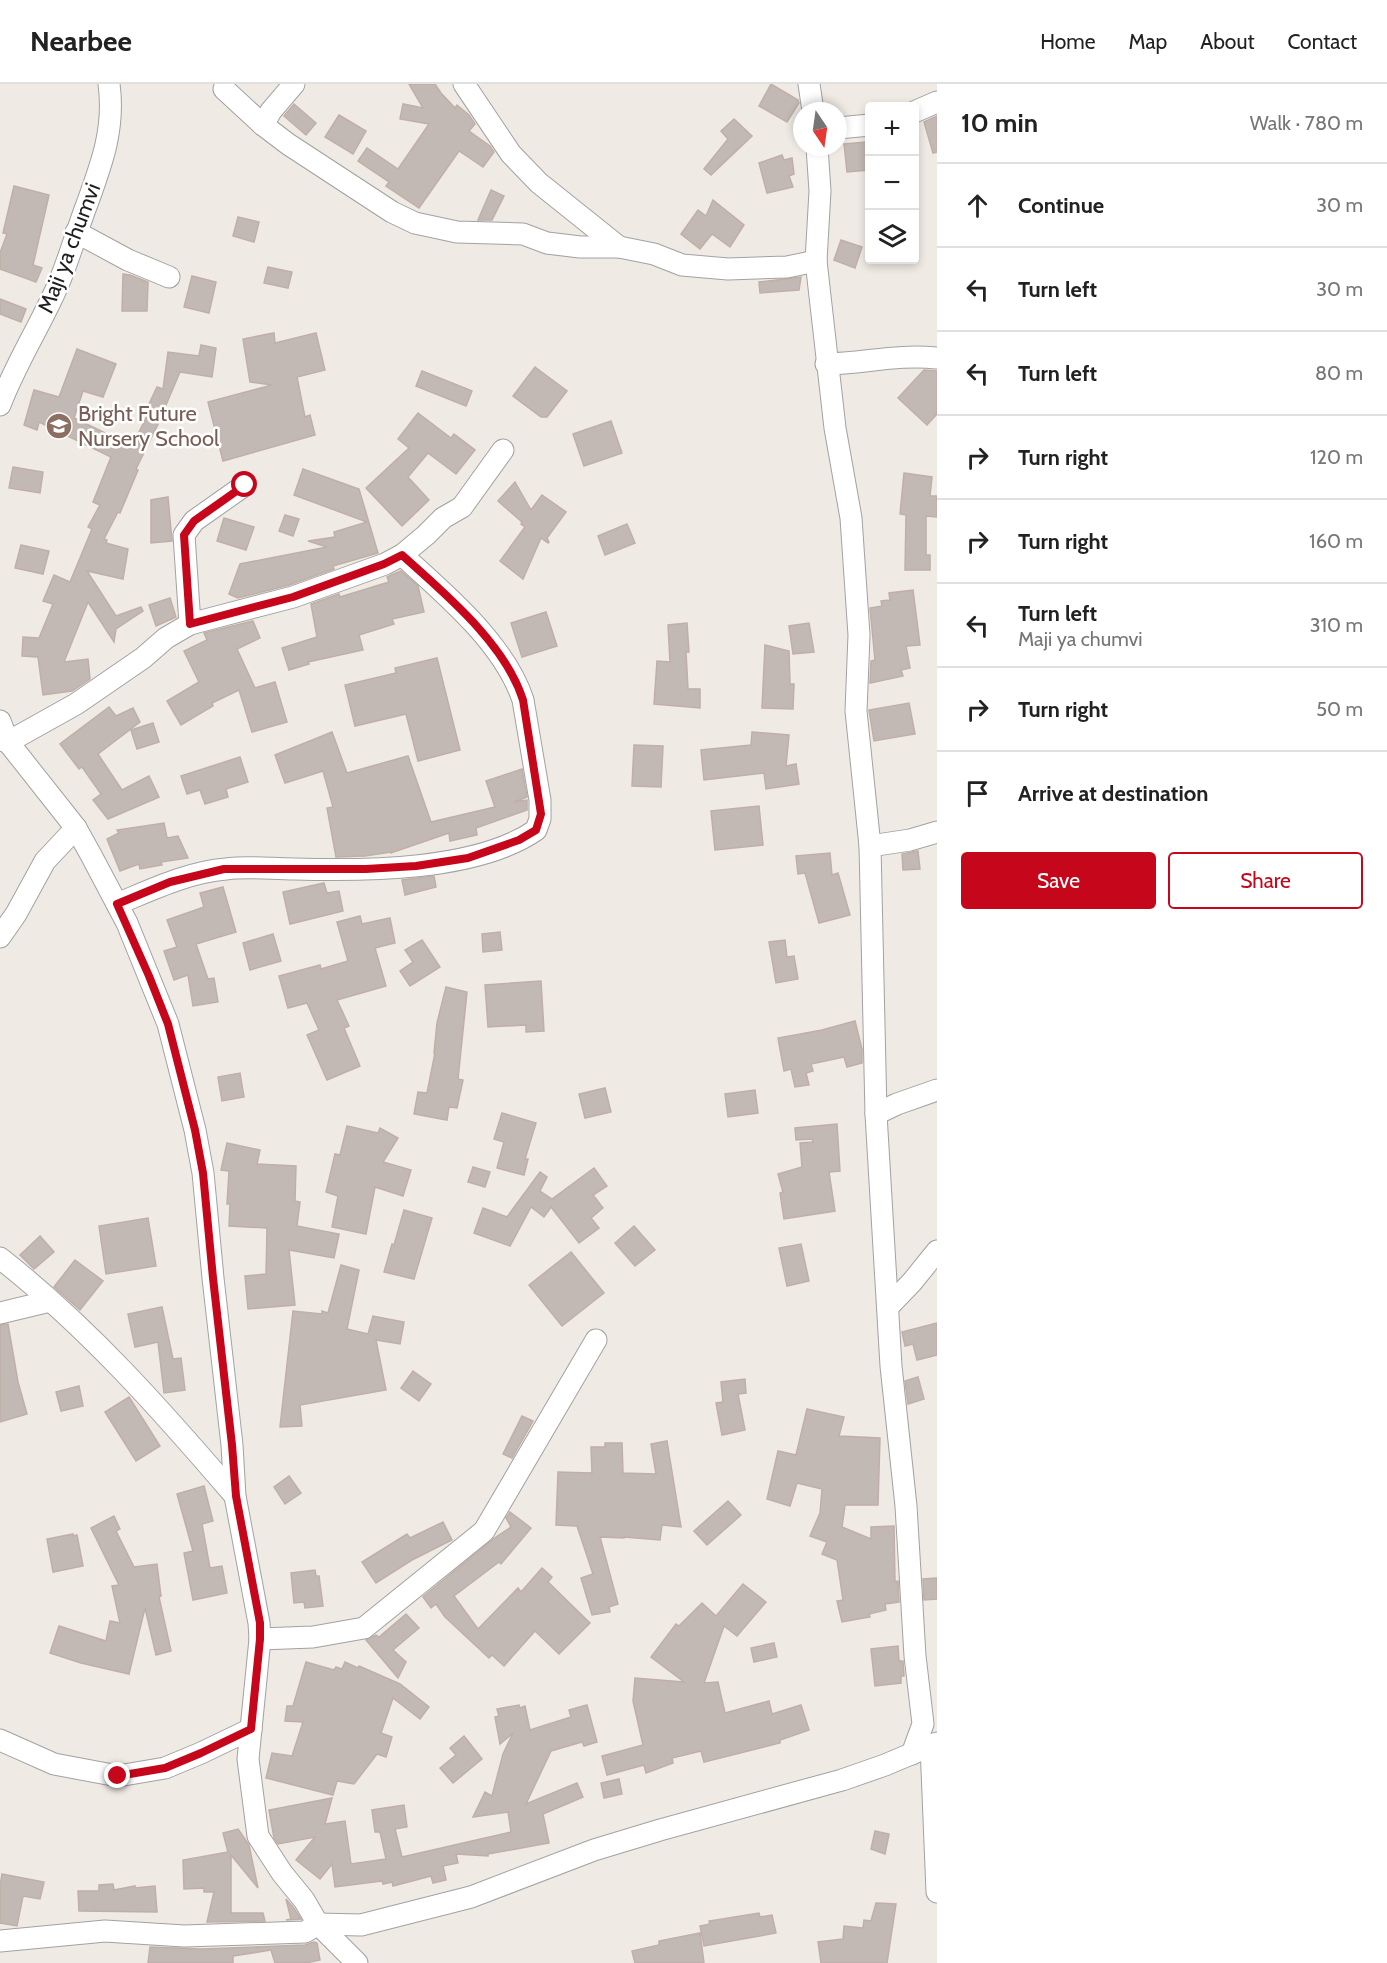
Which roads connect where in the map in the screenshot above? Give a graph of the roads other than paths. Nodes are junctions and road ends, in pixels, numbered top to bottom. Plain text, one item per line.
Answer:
1 (109, 84) edge
2 (294, 84) edge
3 (464, 84) edge
4 (809, 84) edge
5 (224, 90) dead end
6 (812, 102) edge
7 (937, 102) edge
8 (919, 110) edge
9 (262, 125) junction
10 (865, 125) edge
11 (847, 127) edge
12 (818, 156) edge
13 (76, 232) junction
14 (619, 247) junction
15 (816, 261) junction
16 (169, 277) dead end
17 (937, 358) edge
18 (826, 364) junction
19 (7, 365) edge
20 (0, 405) edge
21 (503, 450) dead end
22 (245, 485) dead end
23 (402, 555) junction
24 (190, 624) junction
25 (0, 721) edge
26 (4, 741) edge
27 (76, 828) junction
28 (937, 832) edge
29 (870, 846) junction
30 (117, 904) junction
31 (0, 937) edge
32 (937, 1090) edge
33 (876, 1114) junction
34 (937, 1251) edge
35 (0, 1258) edge
36 (50, 1301) junction
37 (888, 1307) junction
38 (0, 1313) edge
39 (596, 1340) dead end
40 (236, 1496) junction
41 (260, 1639) junction
42 (251, 1729) junction
43 (0, 1740) edge
44 (934, 1744) edge
45 (912, 1754) junction
46 (937, 1892) edge
47 (318, 1924) junction
48 (0, 1941) edge
49 (357, 1963) edge

1 - 13 street, Maji ya chumvi
2 - 9 street
3 - 14 street
4 - 6 street
5 - 9 street
7 - 8 street
9 - 14 street
10 - 11 street
12 - 15 street
13 - 16 street
13 - 19 street, Maji ya chumvi
14 - 15 street
15 - 18 street
17 - 18 street
18 - 29 street
19 - 20 street, Maji ya chumvi
21 - 23 street
22 - 24 street
23 - 24 street
23 - 30 street
24 - 26 street
25 - 26 street
26 - 27 street
27 - 30 street
27 - 31 street
28 - 29 street
29 - 33 street
30 - 40 street
32 - 33 street
33 - 37 street
34 - 37 street
35 - 36 street
36 - 38 street
36 - 40 street
37 - 45 street
39 - 41 street
40 - 41 street
41 - 42 street
42 - 43 street
42 - 47 street
44 - 45 street
44 - 46 street
45 - 47 street
47 - 48 street
47 - 49 street

